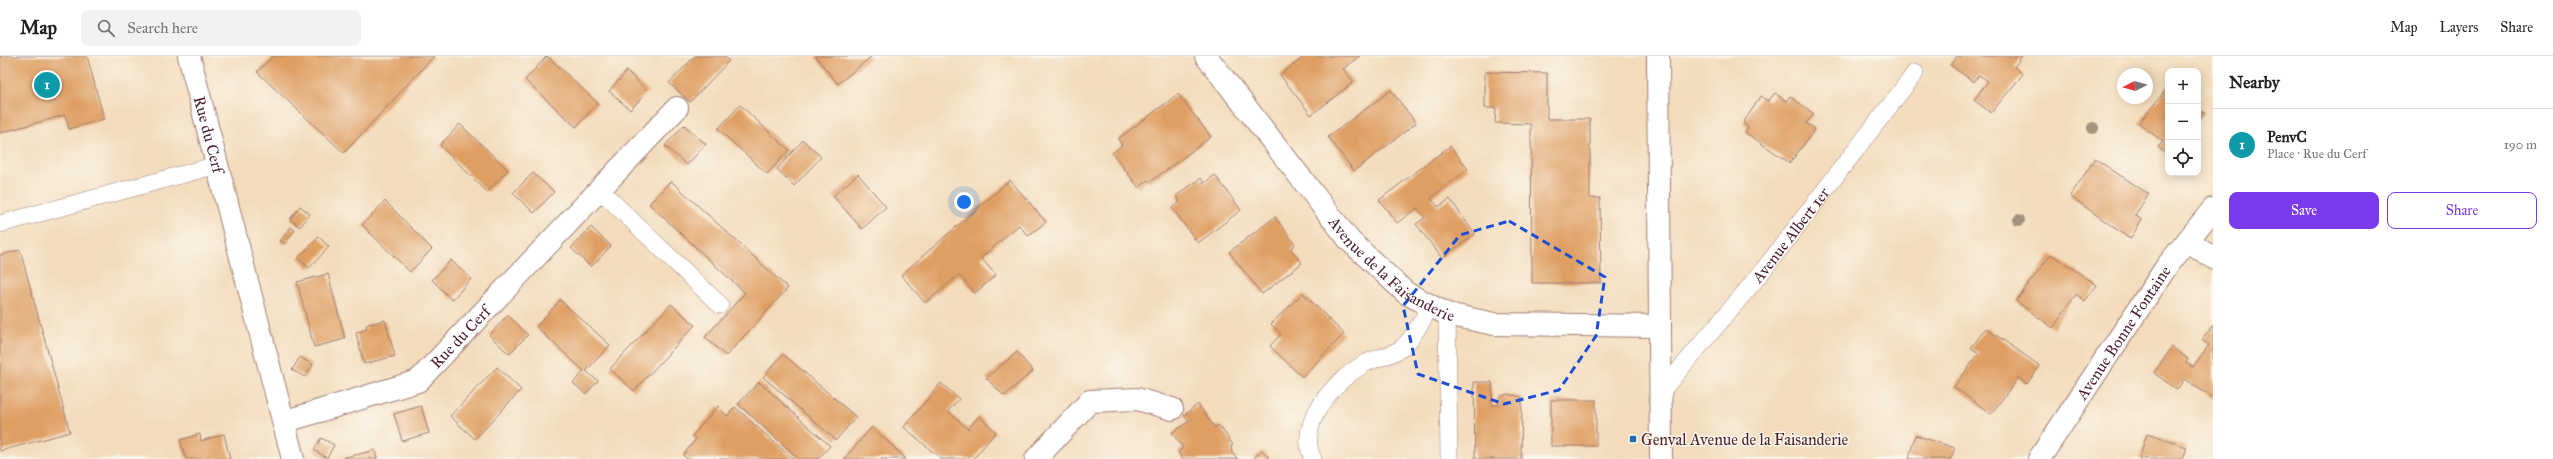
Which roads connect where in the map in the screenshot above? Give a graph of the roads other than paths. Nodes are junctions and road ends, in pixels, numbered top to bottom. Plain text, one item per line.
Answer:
1 (189, 56) edge
2 (1206, 56) edge
3 (1658, 56) edge
4 (1915, 73) dead end
5 (677, 108) dead end
6 (217, 165) junction
7 (600, 190) junction
8 (2213, 209) edge
9 (0, 224) edge
10 (2189, 241) junction
11 (2213, 258) edge
12 (720, 305) dead end
13 (1439, 310) junction
14 (1659, 326) junction
15 (1660, 393) junction
16 (1172, 409) dead end
17 (283, 422) junction
18 (293, 459) edge
19 (1036, 459) edge
20 (1313, 459) edge
21 (1449, 459) edge
22 (1661, 459) edge
23 (2039, 459) edge

1 - 6 street, Rue du Cerf
2 - 13 street, Avenue de la Faisanderie
3 - 14 street
4 - 15 lane, Avenue Albert 1er
5 - 7 street, Rue du Cerf
6 - 9 lane
6 - 17 street, Rue du Cerf
7 - 12 lane
7 - 17 street, Rue du Cerf
8 - 10 street, Avenue Bonne Fontaine
10 - 11 street
10 - 23 street, Avenue Bonne Fontaine
13 - 14 street, Avenue de la Faisanderie
13 - 20 lane
13 - 21 lane
14 - 15 street
15 - 22 street
16 - 19 street
17 - 18 street, Rue du Cerf

